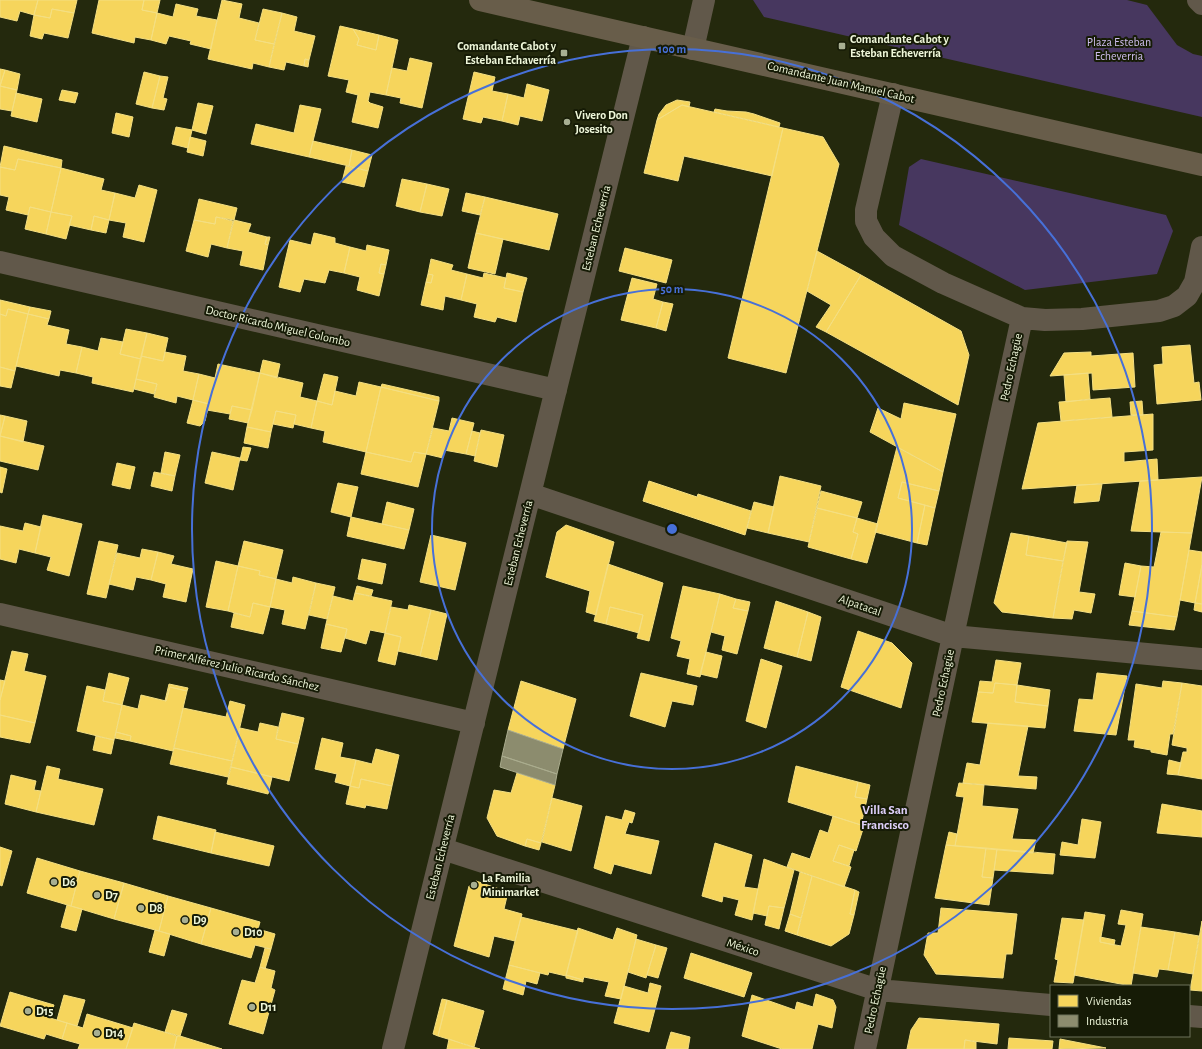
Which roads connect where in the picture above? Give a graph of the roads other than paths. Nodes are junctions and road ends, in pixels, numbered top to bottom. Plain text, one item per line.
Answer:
1 (480, 0) edge
2 (704, 0) edge
3 (1198, 0) edge
4 (1202, 4) edge
5 (643, 37) junction
6 (693, 49) junction
7 (893, 94) junction
8 (1202, 165) edge
9 (1202, 247) edge
10 (0, 262) edge
11 (1022, 318) junction
12 (556, 390) junction
13 (530, 494) junction
14 (0, 614) edge
15 (953, 636) junction
16 (1202, 659) edge
17 (474, 723) junction
18 (443, 849) junction
19 (878, 990) junction
20 (1050, 1005) edge
21 (1190, 1016) edge
22 (1202, 1017) edge
23 (393, 1049) edge
24 (865, 1049) edge

1 - 5 main road, Comandante Juan Manuel Cabot
2 - 6 street
3 - 4 street
5 - 6 main road, Comandante Juan Manuel Cabot
5 - 12 street, Esteban Echeverría
6 - 7 main road, Comandante Juan Manuel Cabot
7 - 8 main road, Comandante Juan Manuel Cabot
7 - 11 street, Pedro Echagüe
9 - 11 street, Pedro Echagüe
10 - 12 street, Doctor Ricardo Miguel Colombo
11 - 15 street, Pedro Echagüe
12 - 13 street, Esteban Echeverría
13 - 15 street, Alpatacal
13 - 17 street, Esteban Echeverría
14 - 17 street, Primer Alférez Julio Ricardo Sánchez
15 - 16 street, Alpatacal
15 - 19 street, Pedro Echagüe
17 - 18 street, Esteban Echeverría
18 - 19 street, México
18 - 23 street, Esteban Echeverría
19 - 20 street, México
19 - 24 street, Pedro Echagüe
21 - 22 street

